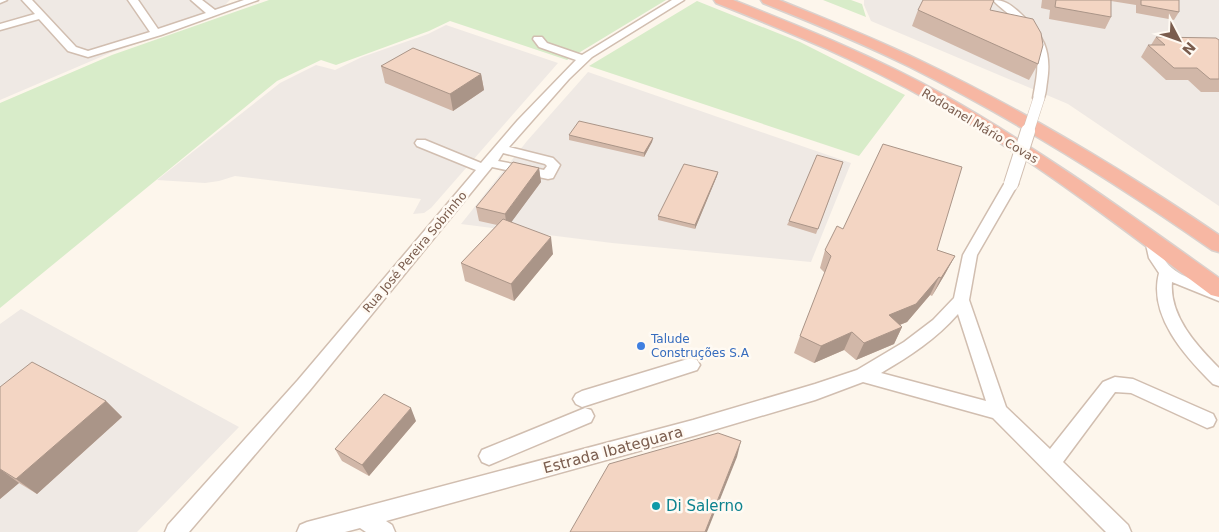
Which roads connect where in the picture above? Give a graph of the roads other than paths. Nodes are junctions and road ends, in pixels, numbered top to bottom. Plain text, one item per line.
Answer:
1 (28, 0) edge
2 (133, 0) edge
3 (196, 0) edge
4 (252, 0) edge
5 (721, 0) edge
6 (768, 0) edge
7 (998, 0) edge
8 (673, 3) edge
9 (213, 13) junction
10 (42, 15) junction
11 (0, 27) edge
12 (157, 33) junction
13 (538, 39) dead end
14 (583, 59) junction
15 (421, 143) dead end
16 (501, 149) junction
17 (487, 166) junction
18 (1152, 240) junction
19 (1219, 245) edge
20 (1166, 271) junction
21 (1219, 289) edge
22 (1219, 294) edge
23 (961, 300) junction
24 (691, 365) dead end
25 (863, 375) junction
26 (1219, 379) edge
27 (999, 412) junction
28 (1207, 420) dead end
29 (489, 456) dead end
30 (1051, 463) junction
31 (361, 518) junction
32 (175, 532) edge
33 (307, 532) edge
34 (385, 532) edge
35 (1120, 532) edge

1 - 10 street
2 - 12 street
3 - 9 street
4 - 9 street
5 - 18 highway, Rodoanel Mário Covas
6 - 19 highway, Rodoanel Mário Covas
7 - 23 street, bridge
8 - 14 street, Rua José Pereira Sobrinho
9 - 12 street
10 - 11 street
10 - 12 street
13 - 14 street
14 - 16 street, Rua José Pereira Sobrinho
15 - 17 street
16 - 17 street, Rua José Pereira Sobrinho
16 - 17 street
17 - 32 street, Rua José Pereira Sobrinho
18 - 20 street
18 - 21 highway, Rodoanel Mário Covas
20 - 22 street
20 - 26 street
23 - 25 street, Estrada Ibateguara
23 - 27 street
24 - 29 street
25 - 27 street
25 - 31 street, Estrada Ibateguara
27 - 30 street
28 - 30 street
30 - 35 street
31 - 33 street, Estrada Ibateguara
31 - 34 street

